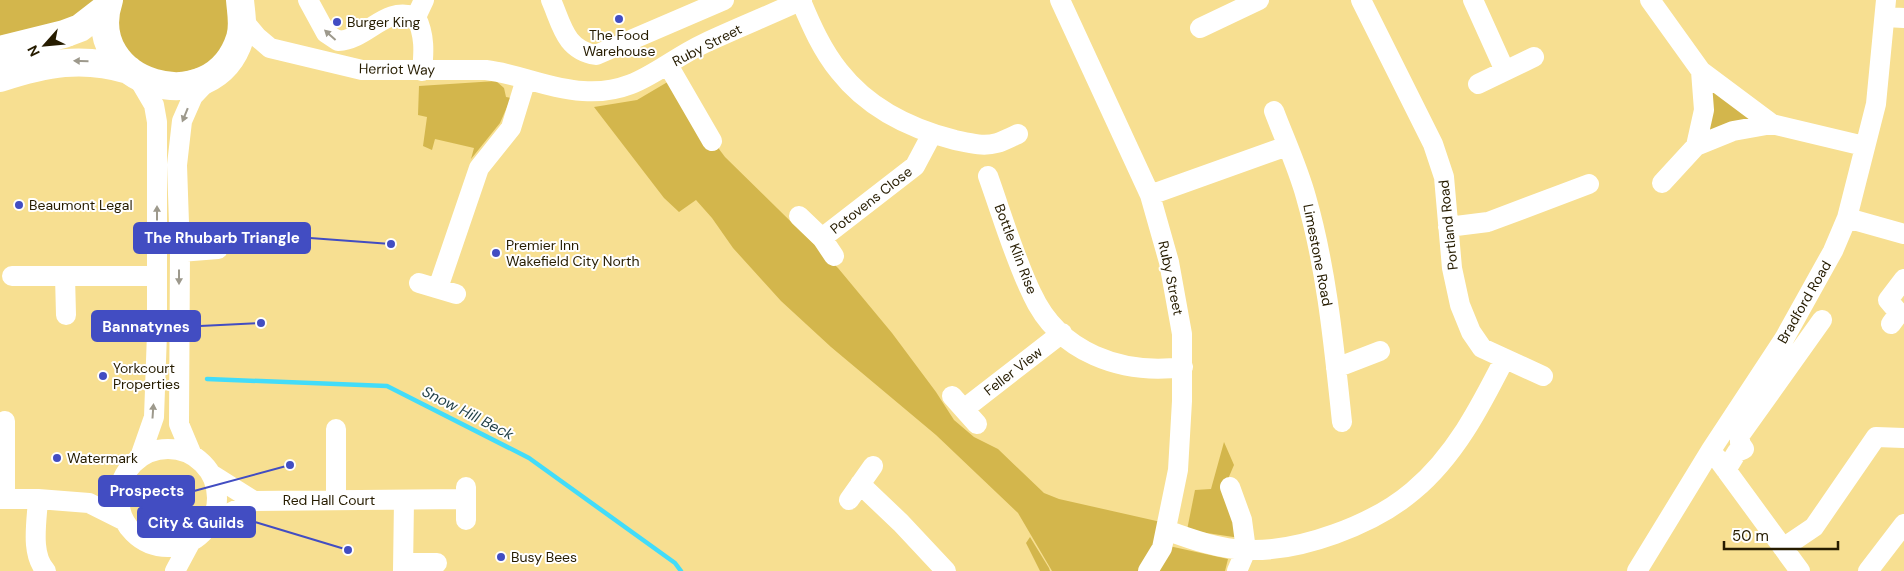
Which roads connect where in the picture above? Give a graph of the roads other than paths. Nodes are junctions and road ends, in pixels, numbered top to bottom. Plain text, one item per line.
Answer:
1 (308, 0) edge
2 (551, 0) edge
3 (724, 0) edge
4 (802, 0) edge
5 (1060, 0) edge
6 (1259, 0) edge
7 (1361, 0) edge
8 (1473, 0) edge
9 (1650, 0) edge
10 (107, 4) edge
11 (241, 5) edge
12 (420, 9) edge
13 (1892, 12) edge
14 (1200, 28) dead end
15 (270, 48) junction
16 (0, 50) edge
17 (1534, 57) dead end
18 (668, 65) junction
19 (221, 67) junction
20 (422, 71) junction
21 (1505, 71) junction
22 (1701, 71) junction
23 (133, 73) junction
24 (0, 78) edge
25 (526, 79) junction
26 (1478, 84) dead end
27 (582, 91) joint
28 (1274, 111) dead end
29 (1772, 124) junction
30 (932, 134) junction
31 (1018, 134) dead end
32 (712, 141) dead end
33 (1287, 146) junction
34 (1696, 146) junction
35 (1864, 146) junction
36 (988, 176) dead end
37 (1662, 182) dead end
38 (1589, 184) dead end
39 (1150, 195) junction
40 (799, 216) dead end
41 (1846, 218) junction
42 (1448, 227) junction
43 (1904, 234) edge
44 (822, 238) junction
45 (218, 249) dead end
46 (180, 252) junction
47 (834, 256) dead end
48 (12, 276) dead end
49 (65, 276) junction
50 (156, 276) junction
51 (1904, 279) edge
52 (438, 288) dead end
53 (66, 315) dead end
54 (1822, 320) dead end
55 (1891, 324) dead end
56 (1062, 333) junction
57 (1380, 352) dead end
58 (1504, 360) junction
59 (1183, 367) junction
60 (1336, 368) junction
61 (1542, 376) dead end
62 (5, 421) dead end
63 (1342, 422) dead end
64 (977, 424) dead end
65 (336, 429) dead end
66 (1904, 438) edge
67 (1711, 450) junction
68 (192, 455) junction
69 (140, 457) junction
70 (2, 460) edge
71 (873, 466) dead end
72 (1726, 470) junction
73 (212, 474) junction
74 (124, 476) junction
75 (1230, 487) dead end
76 (2, 499) edge
77 (38, 499) junction
78 (336, 500) junction
79 (404, 500) junction
80 (254, 501) junction
81 (89, 503) junction
82 (123, 520) junction
83 (466, 520) dead end
84 (212, 522) junction
85 (1904, 524) edge
86 (1166, 530) junction
87 (190, 543) junction
88 (157, 547) junction
89 (1784, 548) junction
90 (1246, 550) junction
91 (437, 563) dead end
92 (403, 567) edge
93 (46, 571) edge
94 (166, 571) edge
95 (175, 571) edge
96 (946, 571) edge
97 (1148, 571) edge
98 (1237, 571) edge
99 (1637, 571) edge
100 (1800, 571) edge
101 (1868, 571) edge

12 -> 1 street
2 - 3 street
4 - 18 street, Ruby Street
4 - 30 street
5 - 39 street, Ruby Street
6 - 14 street
7 - 42 street, Portland Road
8 - 21 street
9 - 22 street
10 - 16 highway
10 - 23 highway
11 - 15 street, Herriot Way
11 - 19 highway
12 - 20 street
13 - 35 street, Bradford Road
15 - 19 street, Herriot Way
15 - 20 street, Herriot Way
17 - 21 street
18 - 27 street, Ruby Street
18 - 32 street
19 - 23 highway
19 -> 46 street
20 - 25 street, Herriot Way
21 - 26 street
22 - 29 street
22 - 34 street
23 -> 24 highway
50 -> 23 street
25 - 27 street, Herriot Way
25 - 52 street
28 - 33 street, Limestone Road
29 - 34 street
29 - 35 street
30 - 31 street
30 - 44 street, Potovens Close
33 - 39 street
33 - 60 street, Limestone Road
34 - 37 street
35 - 41 street, Bradford Road
36 - 56 street, Bottle Klin Rise
38 - 42 street
39 - 59 street, Ruby Street
40 - 44 street, Potovens Close
41 - 43 street
41 - 67 street, Bradford Road
42 - 58 street, Portland Road
44 - 47 street, Potovens Close
45 - 46 street
46 -> 68 street
48 - 49 street
49 - 50 street
49 - 53 street
69 -> 50 street
51 - 55 street
54 - 72 street
56 - 59 street, Bottle Klin Rise
56 - 64 street, Feller View
57 - 60 street
58 - 61 street, Portland Road
58 - 90 street
59 - 86 street, Ruby Street
60 - 63 street, Limestone Road
62 - 70 street
65 - 78 street
66 - 89 street
67 - 72 street
67 - 99 street, Bradford Road
68 - 69 street
68 - 73 street
69 - 74 street
70 - 76 street
71 - 96 street
72 - 89 street
73 - 80 street
73 - 84 street
74 - 81 street
74 - 82 street
75 - 90 street
76 - 77 street
77 - 81 street
77 - 93 street
78 - 79 street, Red Hall Court
78 - 80 street, Red Hall Court
79 - 83 street, Red Hall Court
79 - 92 street
80 - 84 street, Red Hall Court
81 - 82 street
82 - 88 street
84 - 87 street
85 - 101 street
86 - 90 street
86 - 97 street, Ruby Street
87 - 88 street
87 - 95 street
88 - 94 street
89 - 100 street
90 - 98 street
91 - 92 street

